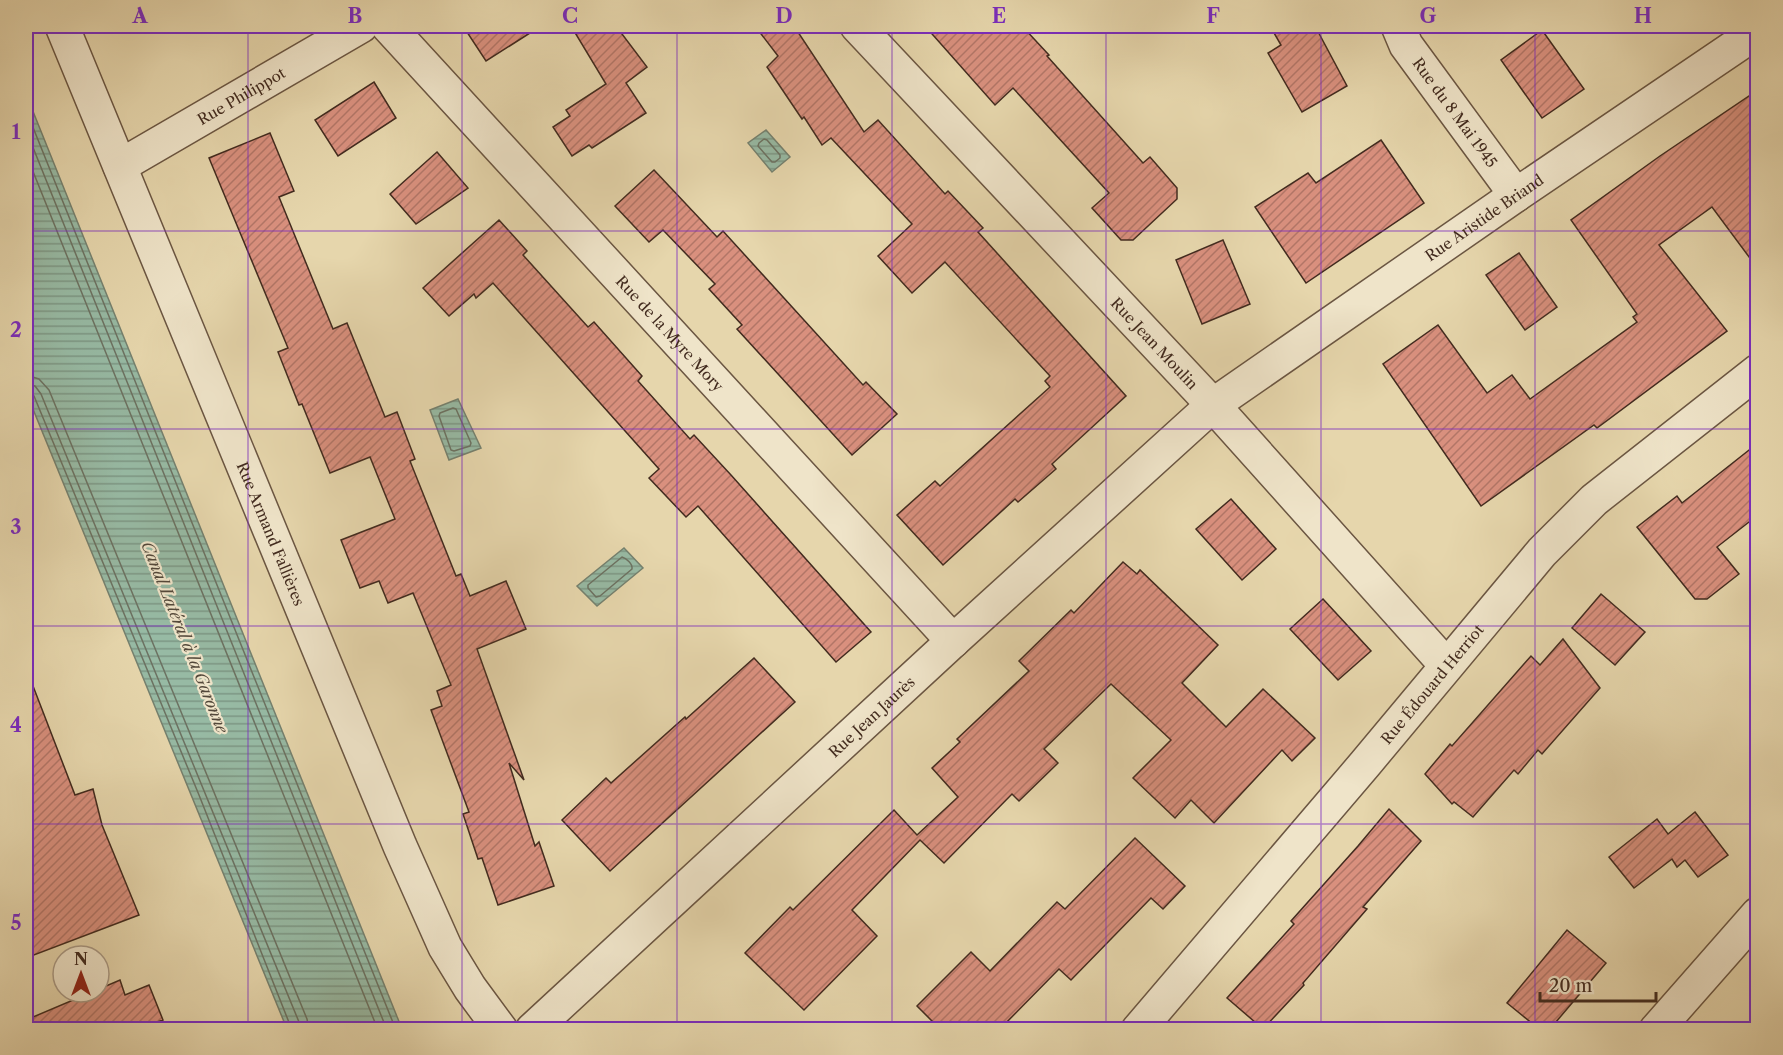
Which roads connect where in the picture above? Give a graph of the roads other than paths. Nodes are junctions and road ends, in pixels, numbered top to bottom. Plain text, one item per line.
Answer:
1 (62, 26) edge
2 (361, 26) edge
3 (388, 26) edge
4 (857, 26) edge
5 (1398, 26) edge
6 (1758, 31) edge
7 (120, 166) junction
8 (1516, 195) junction
9 (1758, 371) edge
10 (1213, 405) junction
11 (953, 640) junction
12 (1446, 665) junction
13 (1758, 914) edge
14 (501, 1029) edge
15 (532, 1029) edge
16 (1137, 1029) edge
17 (1656, 1029) edge

1 - 7 street, Rue Armand Fallières
2 - 7 street, Rue Philippot
3 - 11 street, Rue de la Myre Mory
4 - 10 street, Rue Jean Moulin
5 - 8 street, Rue du 8 Mai 1945
6 - 8 street, Rue Aristide Briand
7 - 14 street, Rue Armand Fallières
8 - 10 street, Rue Aristide Briand
9 - 12 street, Rue Édouard Herriot
10 - 11 street, Rue Jean Jaurès
10 - 12 street, Rue Jean Moulin
11 - 15 street, Rue Jean Jaurès
12 - 16 street, Rue Édouard Herriot
13 - 17 street

